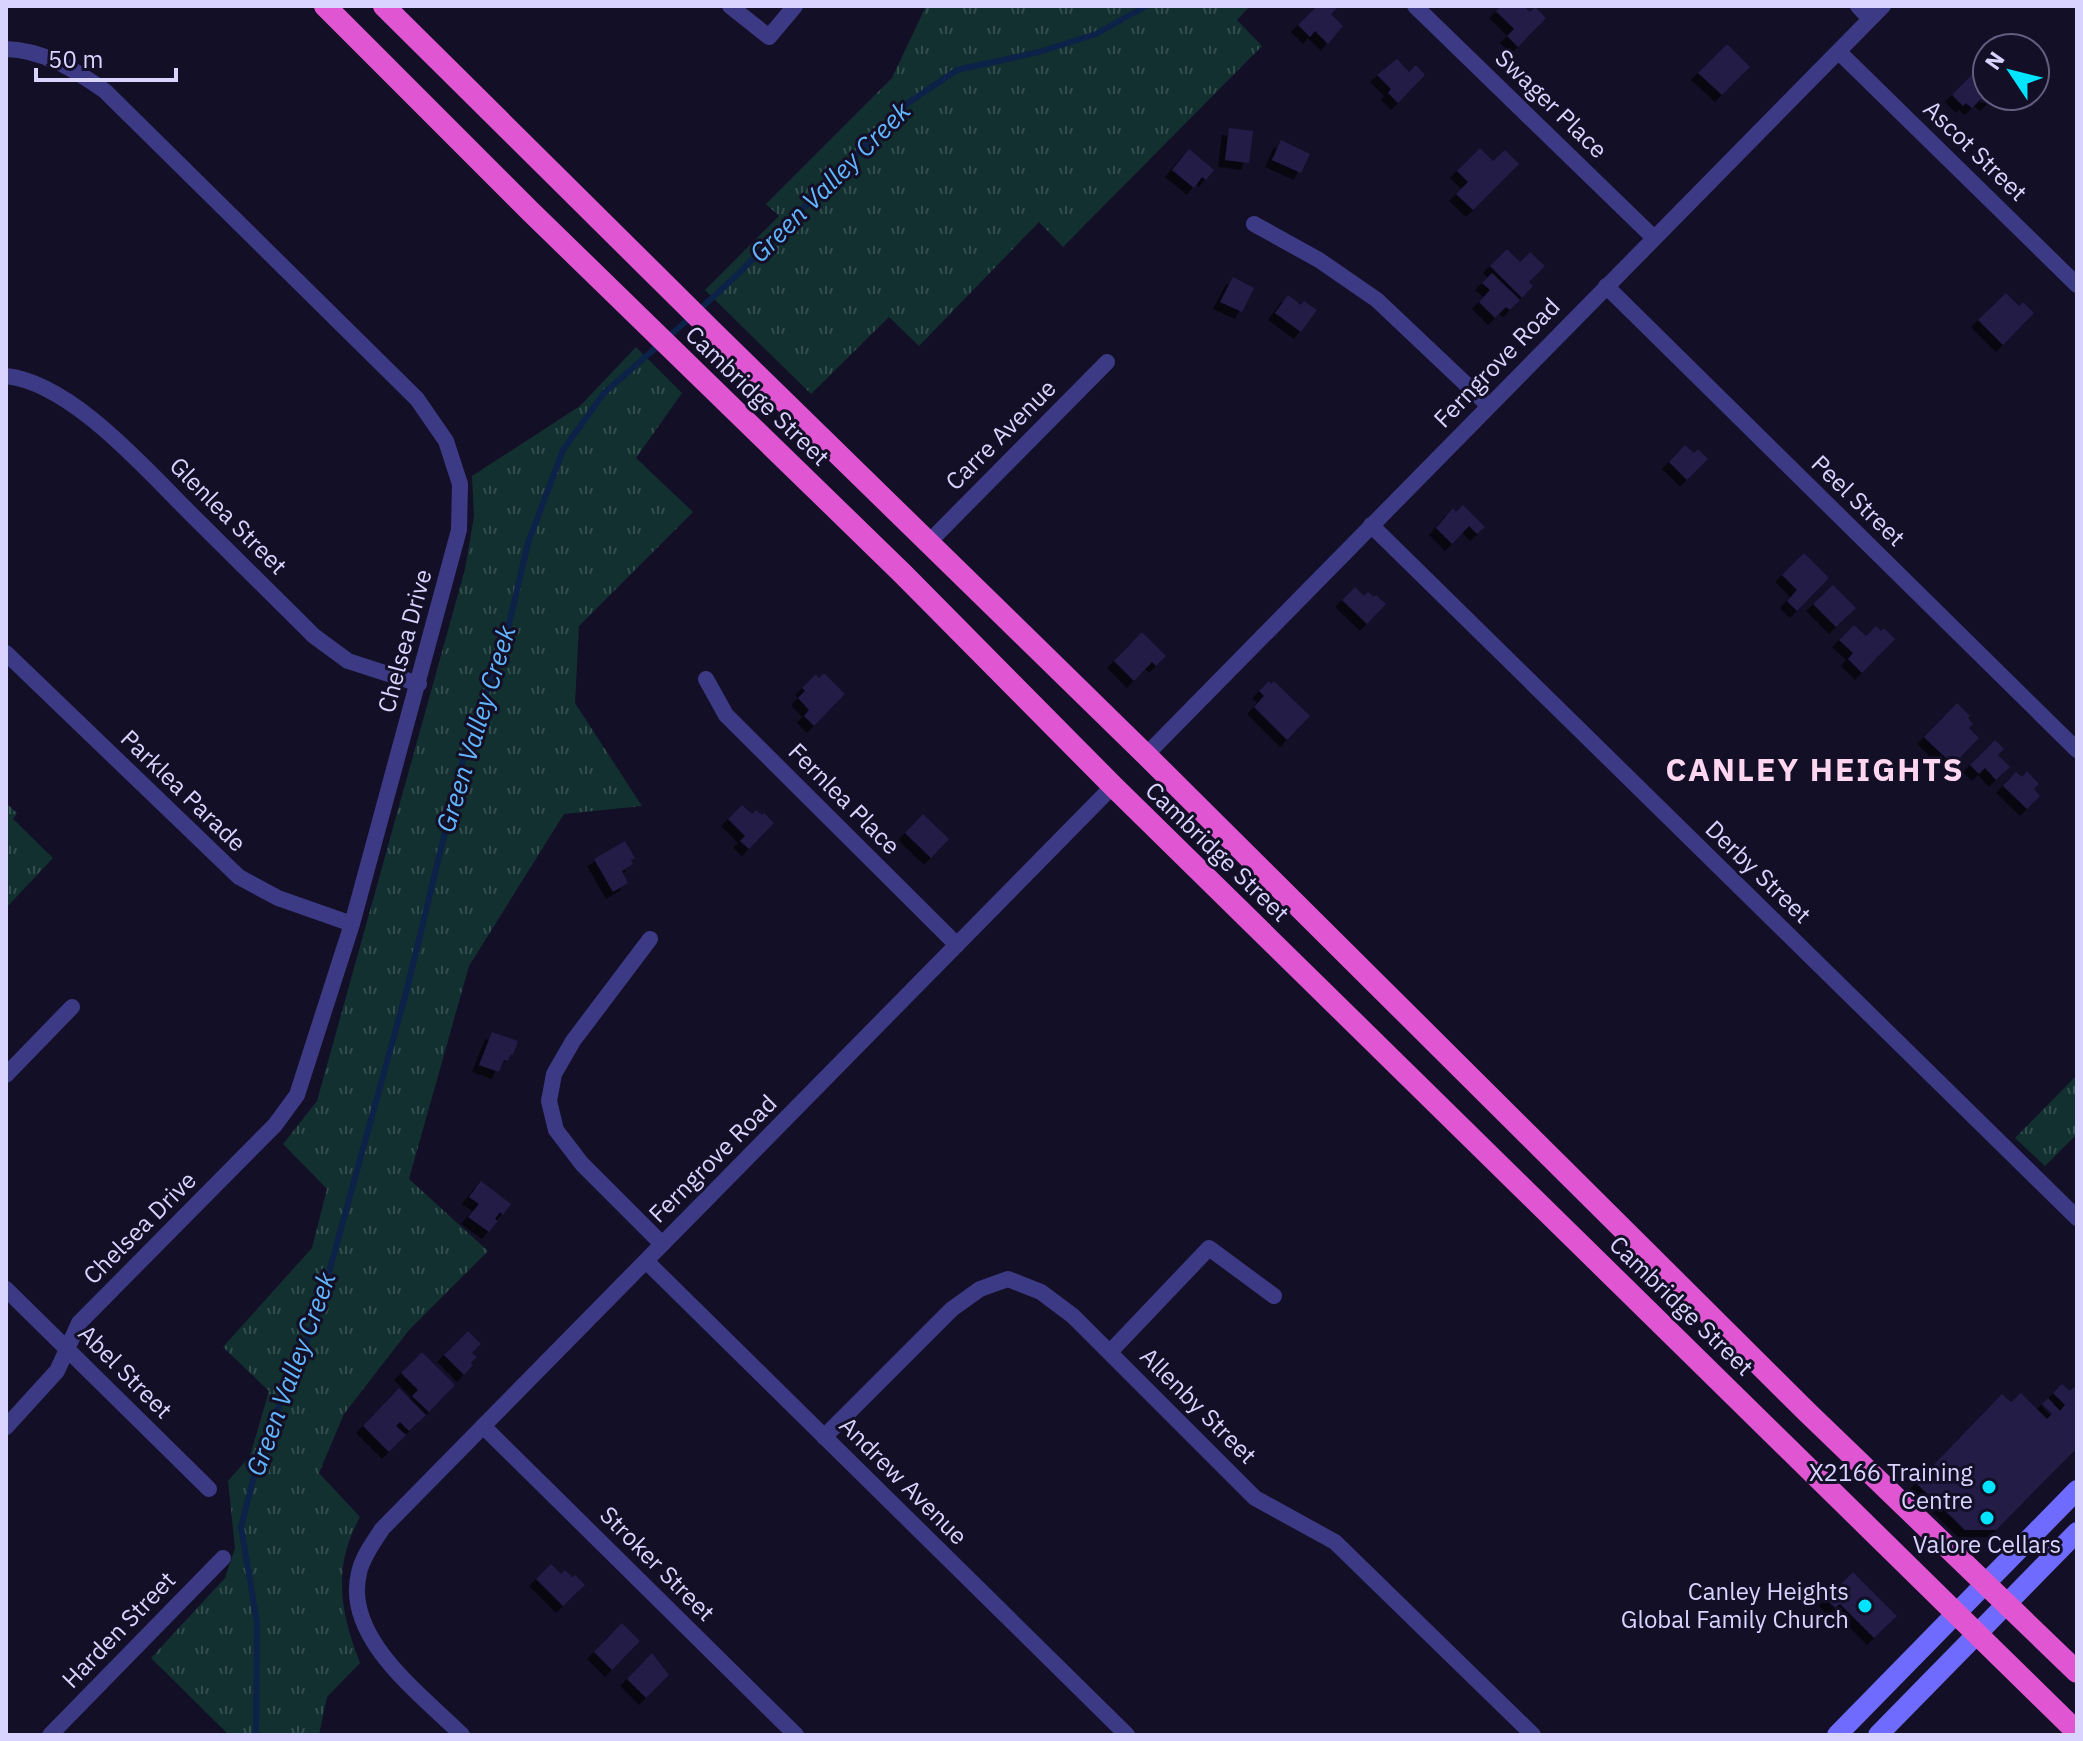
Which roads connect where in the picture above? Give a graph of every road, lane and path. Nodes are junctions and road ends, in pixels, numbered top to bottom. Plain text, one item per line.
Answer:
1 (325, 6) edge
2 (384, 6) edge
3 (730, 6) edge
4 (795, 6) edge
5 (1415, 6) edge
6 (1858, 6) edge
7 (1883, 6) edge
8 (1870, 19) junction
9 (6, 49) edge
10 (1839, 52) junction
11 (1254, 224) dead end
12 (1653, 237) junction
13 (2077, 285) edge
14 (1606, 286) junction
15 (1107, 362) dead end
16 (6, 376) edge
17 (1489, 406) junction
18 (1371, 525) junction
19 (930, 541) junction
20 (6, 653) edge
21 (706, 679) dead end
22 (419, 684) junction
23 (2077, 750) edge
24 (1146, 755) junction
25 (1113, 786) junction
26 (352, 924) junction
27 (650, 939) dead end
28 (957, 945) junction
29 (72, 1007) dead end
30 (6, 1075) edge
31 (2077, 1218) edge
32 (662, 1244) junction
33 (646, 1261) junction
34 (6, 1289) edge
35 (1274, 1296) dead end
36 (67, 1348) junction
37 (1110, 1352) junction
38 (483, 1426) junction
39 (6, 1427) edge
40 (824, 1437) junction
41 (209, 1489) dead end
42 (2077, 1490) edge
43 (2077, 1532) edge
44 (223, 1558) dead end
45 (1986, 1583) junction
46 (2007, 1604) junction
47 (1957, 1613) junction
48 (1979, 1634) junction
49 (2077, 1672) edge
50 (2077, 1732) edge
51 (50, 1735) edge
52 (462, 1735) edge
53 (796, 1735) edge
54 (1127, 1735) edge
55 (1533, 1735) edge
56 (1837, 1735) edge
57 (1878, 1735) edge

1 - 25 highway, Cambridge Street
2 - 19 highway, Cambridge Street
3 - 4 street
5 - 12 street, Swager Place
6 - 8 street
7 - 8 street, Ferngrove Road
8 - 10 street, Ferngrove Road
9 - 22 street, Chelsea Drive
10 - 12 street, Ferngrove Road
10 - 13 street, Ascot Street
11 - 17 street
12 - 14 street, Ferngrove Road
14 - 17 street, Ferngrove Road
14 - 23 street, Peel Street
15 - 19 street, Carre Avenue
16 - 22 street, Glenlea Street
17 - 18 street, Ferngrove Road
18 - 24 street, Ferngrove Road
18 - 31 street, Derby Street
19 - 24 highway, Cambridge Street
20 - 26 street, Parklea Parade
21 - 28 street, Fernlea Place
22 - 26 street, Chelsea Drive
24 - 45 highway, Cambridge Street
25 - 28 street, Ferngrove Road
25 - 47 highway, Cambridge Street
26 - 36 street, Chelsea Drive
27 - 32 street
28 - 32 street, Ferngrove Road
29 - 30 street
32 - 33 street, Ferngrove Road
33 - 38 street, Ferngrove Road
33 - 40 street, Andrew Avenue
34 - 36 street, Abel Street
35 - 37 street
36 - 39 street, Chelsea Drive
36 - 41 street, Abel Street
37 - 40 street, Allenby Street
37 - 55 street, Allenby Street
38 - 52 street, Ferngrove Road
38 - 53 street, Stroker Street
40 - 54 street, Andrew Avenue
42 - 45 main road
43 - 46 main road
44 - 51 street, Harden Street
45 - 46 highway, Cambridge Street
45 - 47 main road
46 - 48 main road
46 - 49 highway, Cambridge Street
47 - 48 highway, Cambridge Street
47 - 56 main road
48 - 50 highway, Cambridge Street
48 - 57 main road

